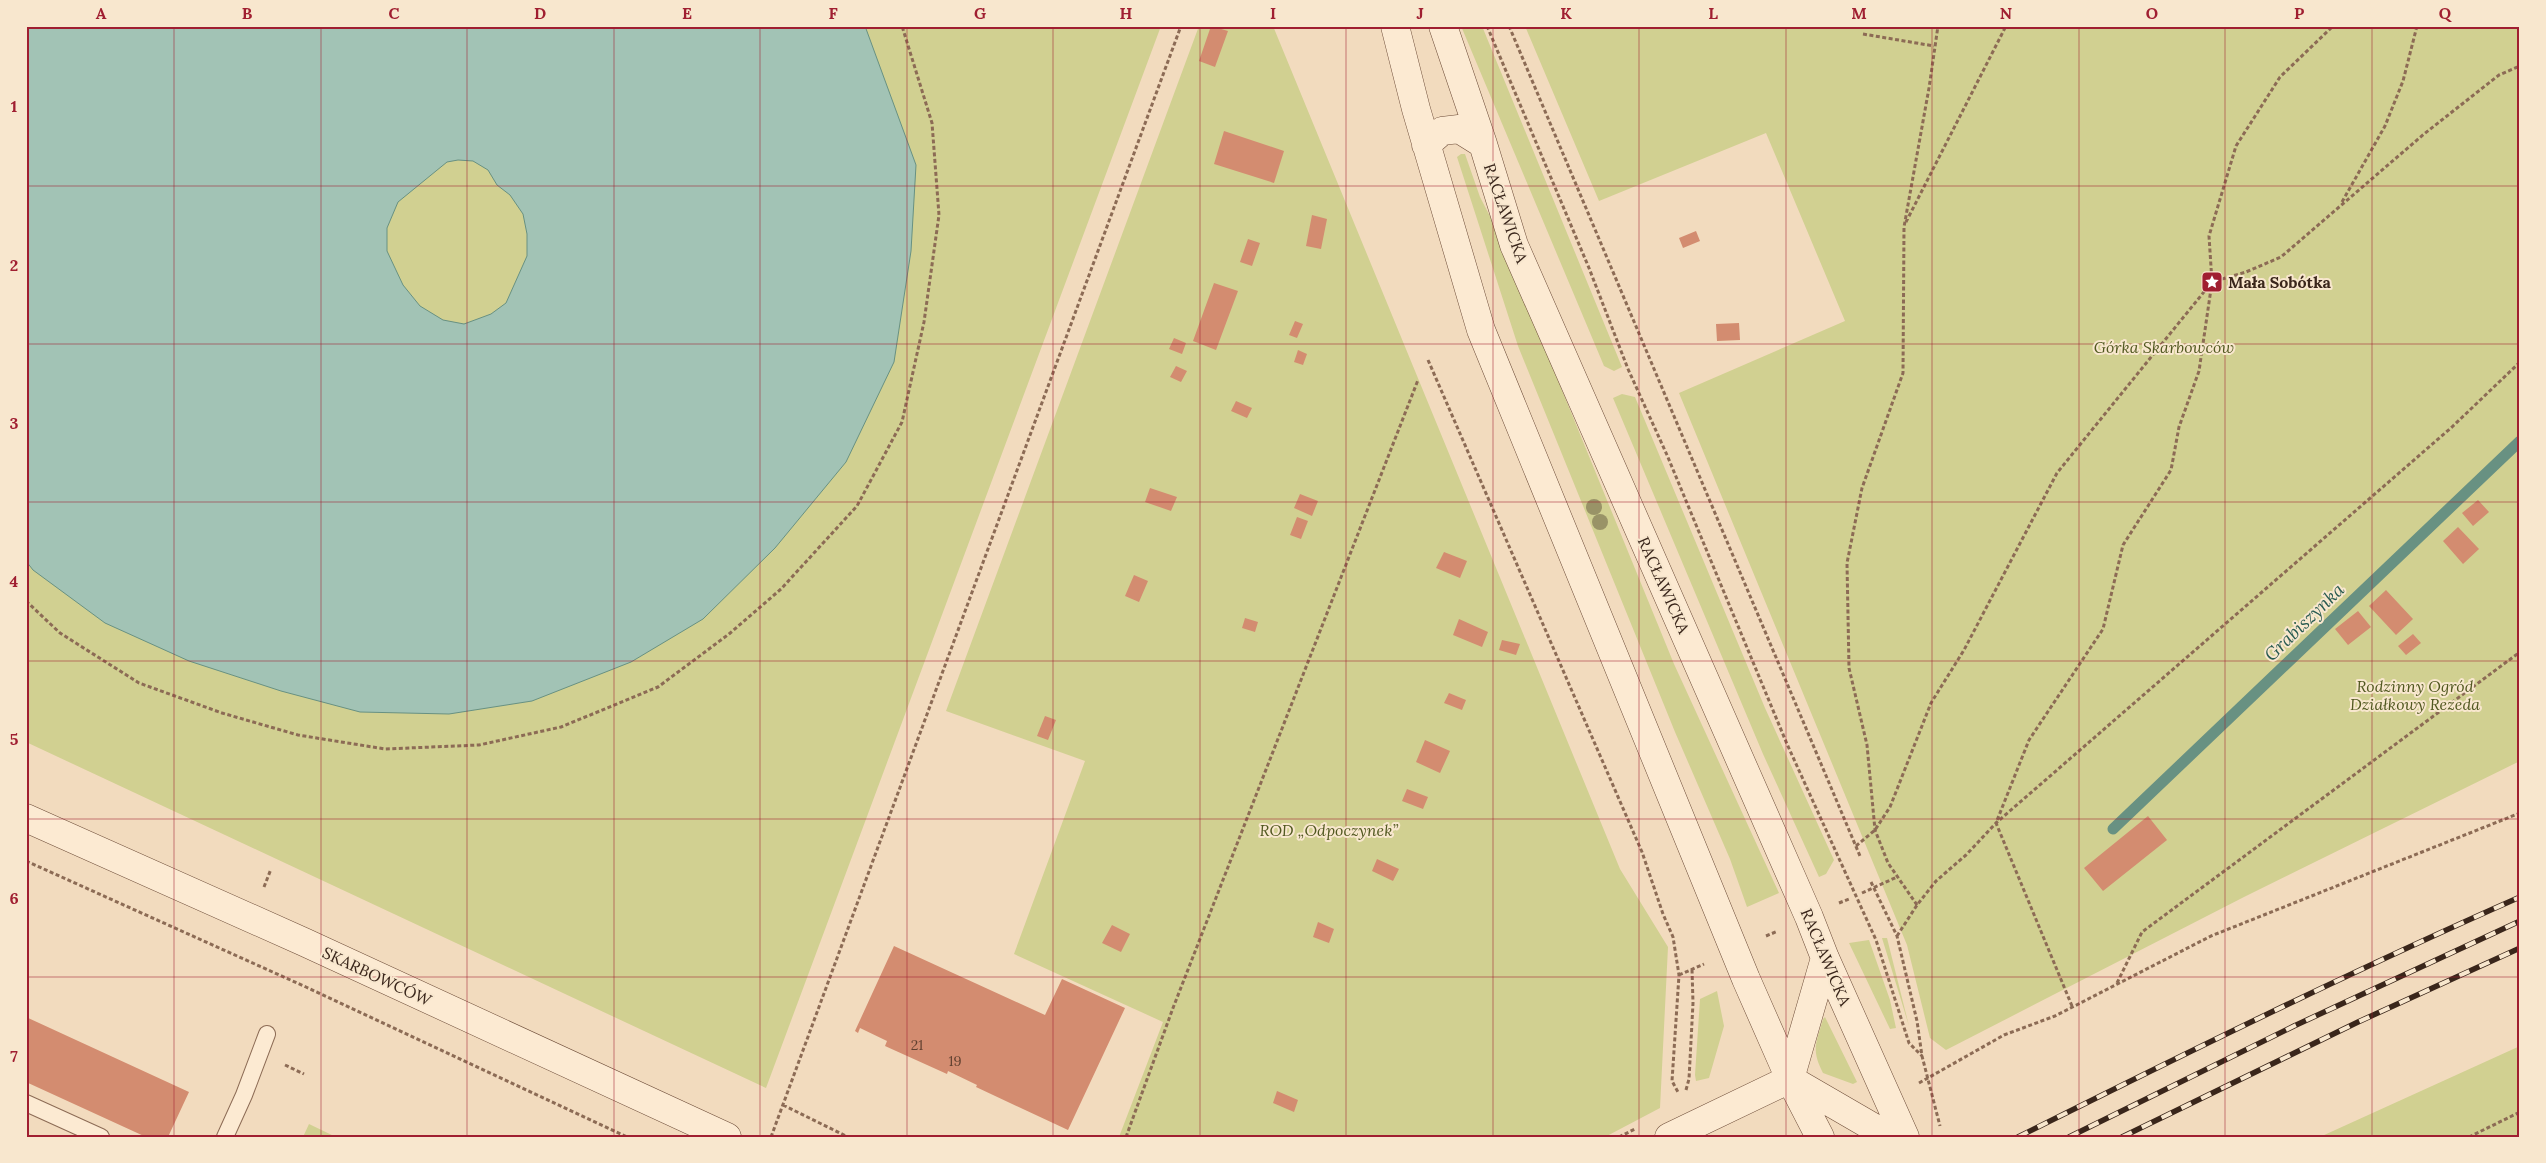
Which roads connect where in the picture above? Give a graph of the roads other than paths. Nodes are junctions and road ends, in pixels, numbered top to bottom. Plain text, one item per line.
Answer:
1 (1394, 26) edge
2 (1443, 26) edge
3 (1426, 144) junction
4 (1483, 144) junction
5 (26, 818) edge
6 (1824, 958) junction
7 (266, 1034) dead end
8 (1790, 1079) junction
9 (26, 1102) edge
10 (101, 1137) edge
11 (225, 1137) edge
12 (727, 1137) edge
13 (1669, 1137) edge
14 (1820, 1137) edge
15 (1890, 1137) edge
16 (1905, 1137) edge

1 - 3 street
2 - 4 street, RACŁAWICKA
3 - 4 street
3 - 8 street
4 - 6 street, RACŁAWICKA
5 - 12 street, SKARBOWCÓW
6 - 8 street
6 - 16 street, RACŁAWICKA
7 - 11 lane
8 - 13 street
8 - 14 street
8 - 15 street
9 - 10 lane

